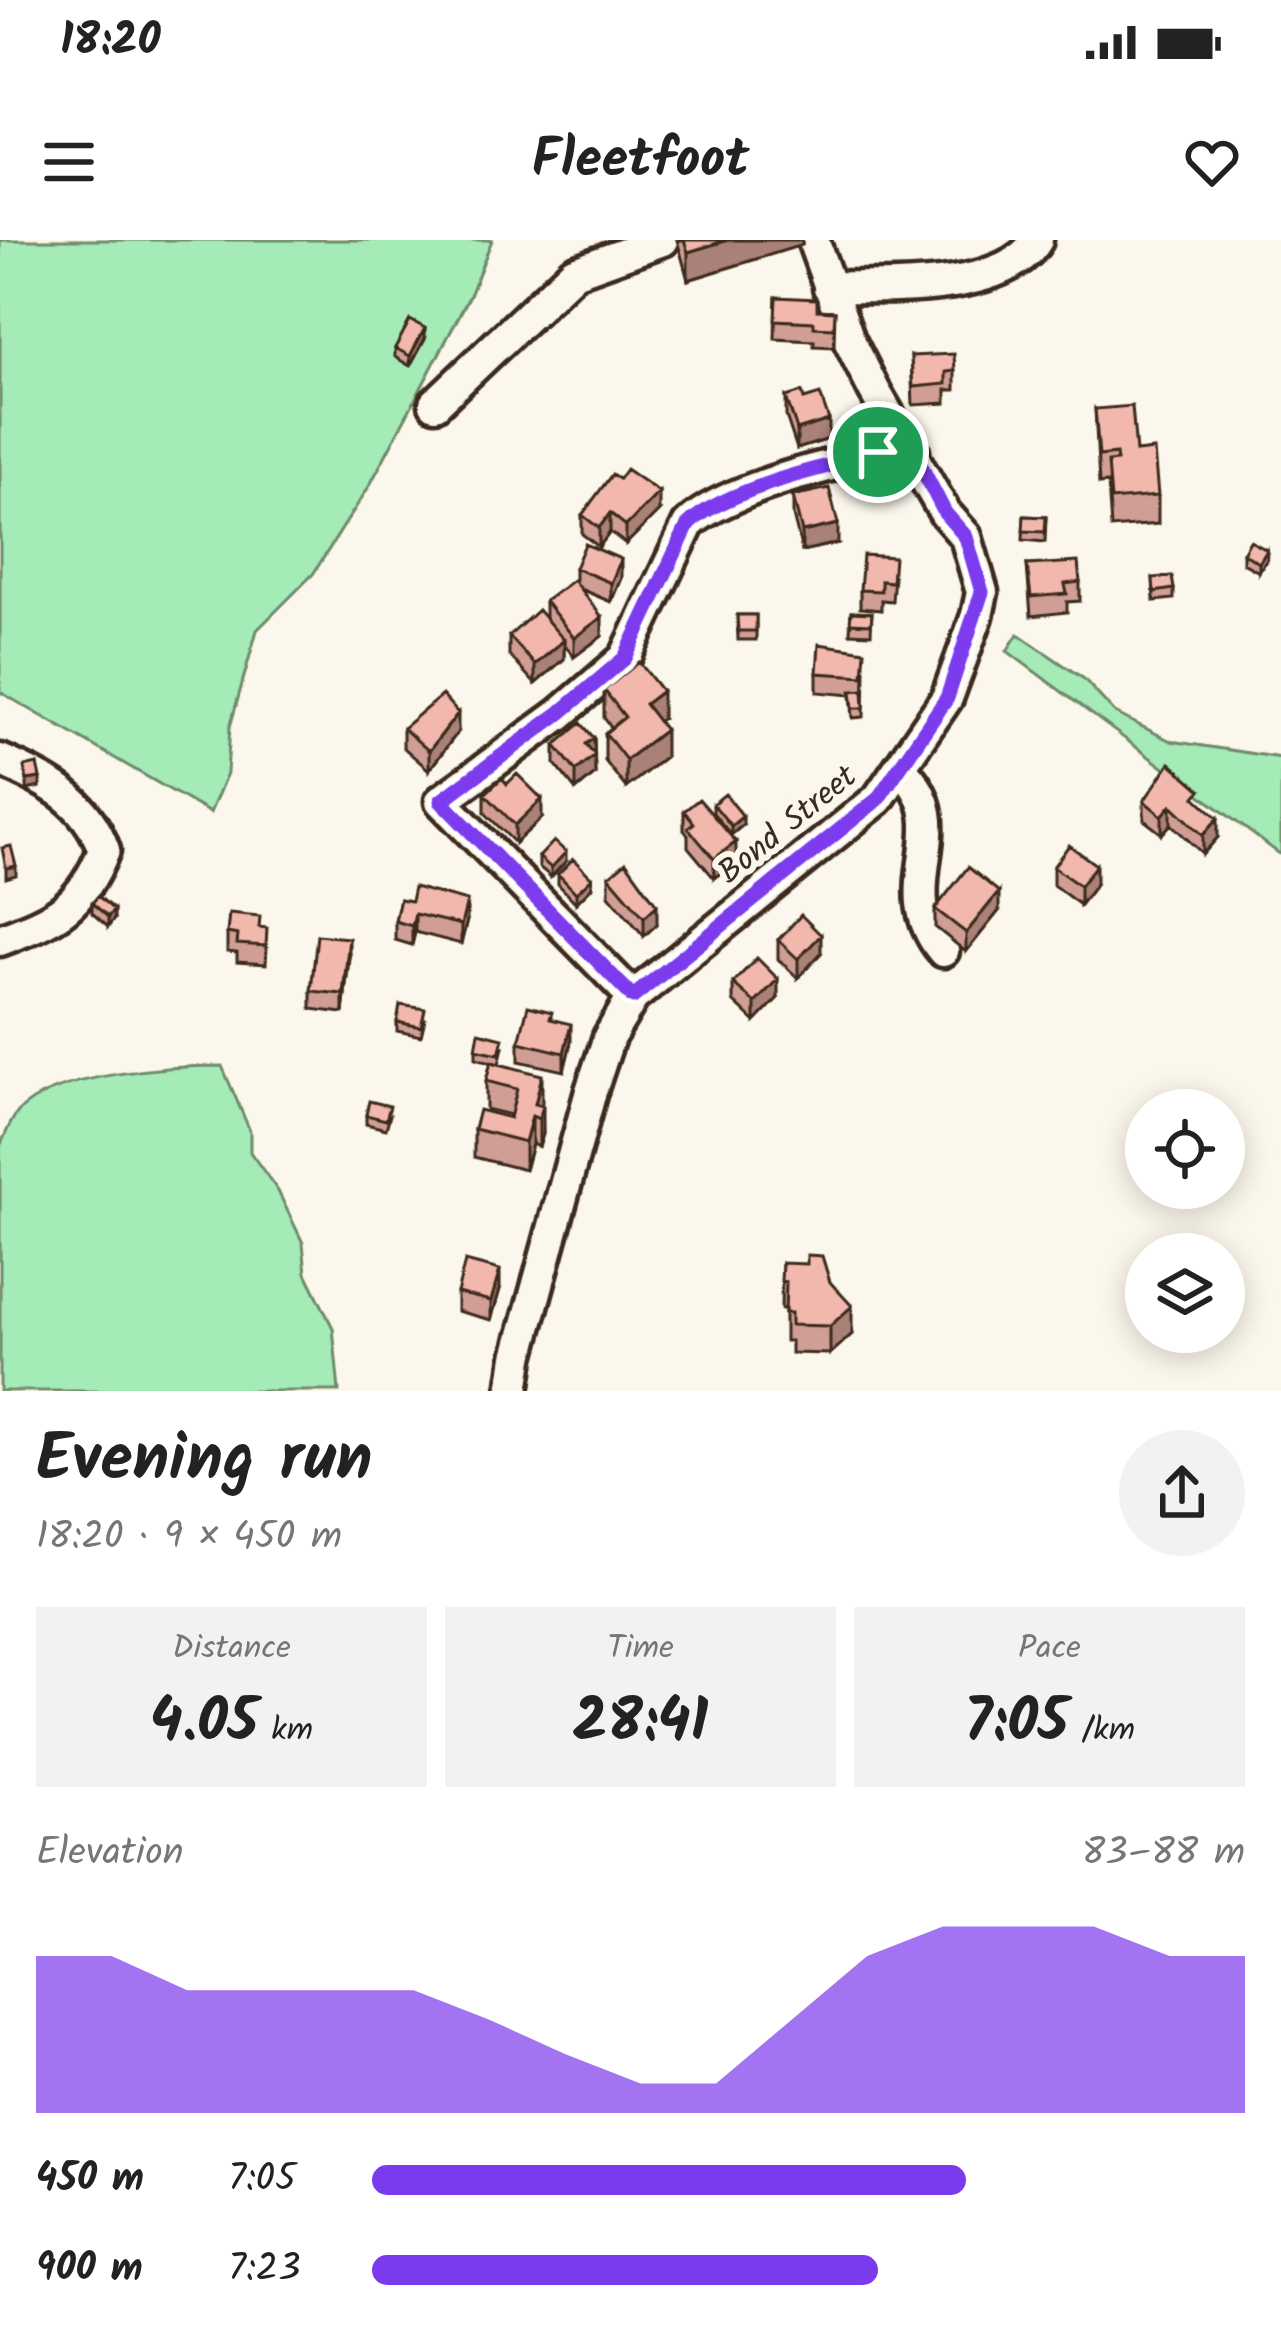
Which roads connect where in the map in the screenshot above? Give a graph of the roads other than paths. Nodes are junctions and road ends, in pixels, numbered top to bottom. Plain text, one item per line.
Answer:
1 (663, 240) edge
2 (813, 240) edge
3 (1037, 240) edge
4 (829, 286) junction
5 (436, 404) dead end
6 (913, 451) junction
7 (0, 760) edge
8 (901, 770) junction
9 (0, 940) edge
10 (943, 951) dead end
11 (633, 997) junction
12 (513, 1391) edge

1 - 5 street
2 - 4 street, Bond Street
3 - 4 street
4 - 6 street, Bond Street
6 - 8 street, Bond Street
6 - 11 street
7 - 9 street
8 - 10 street
8 - 11 street, Bond Street
11 - 12 street, Bond Street

